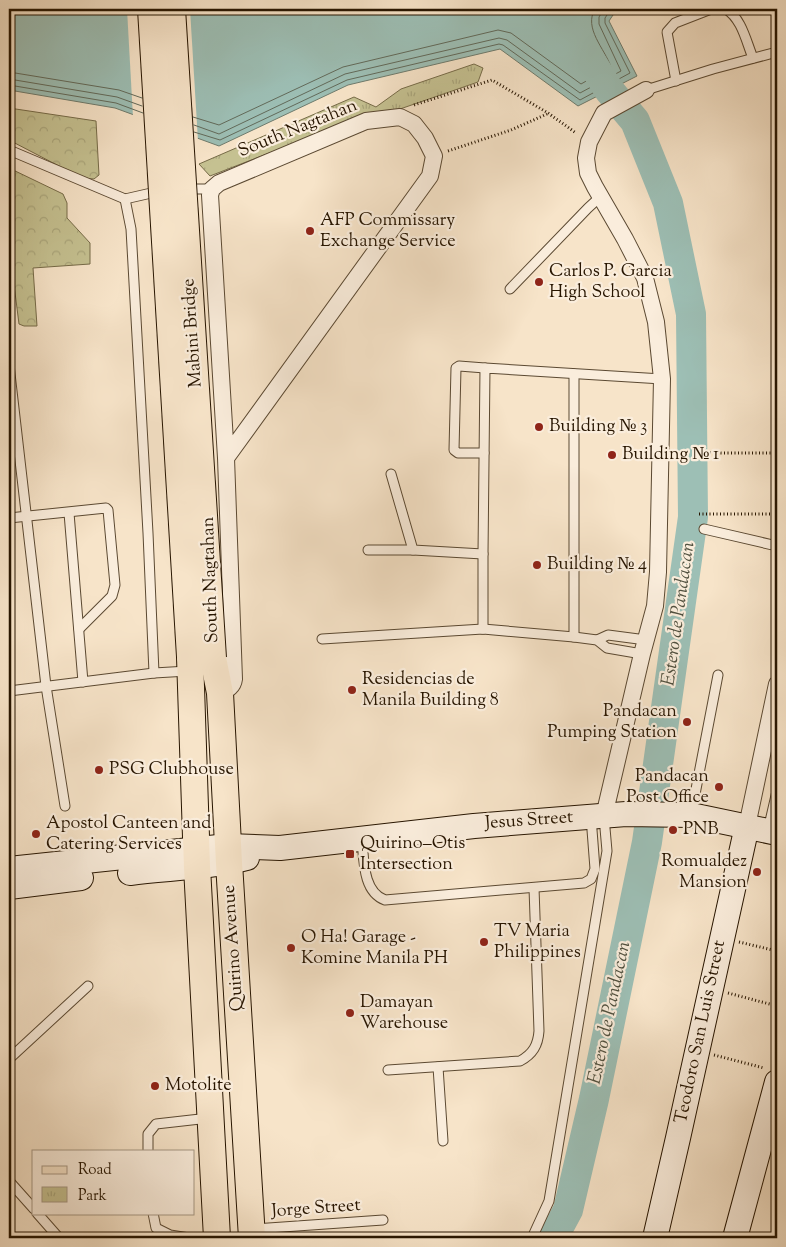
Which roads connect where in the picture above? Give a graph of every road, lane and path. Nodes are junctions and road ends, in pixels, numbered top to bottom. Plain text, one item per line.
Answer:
1 (151, 9) edge
2 (172, 9) edge
3 (711, 9) edge
4 (726, 9) edge
5 (777, 52) edge
6 (753, 58) junction
7 (676, 80) junction
8 (646, 90) joint
9 (410, 106) dead end
10 (548, 113) junction
11 (589, 142) junction
12 (9, 150) edge
13 (444, 153) dead end
14 (212, 188) junction
15 (600, 198) junction
16 (126, 199) junction
17 (510, 290) dead end
18 (9, 365) edge
19 (485, 368) junction
20 (574, 374) junction
21 (662, 379) junction
22 (484, 452) junction
23 (696, 452) dead end
24 (777, 453) edge
25 (226, 458) junction
26 (391, 474) dead end
27 (69, 513) junction
28 (699, 514) dead end
29 (777, 514) edge
30 (26, 516) junction
31 (9, 518) edge
32 (704, 529) dead end
33 (777, 546) edge
34 (368, 550) dead end
35 (413, 550) junction
36 (483, 554) junction
37 (79, 629) junction
38 (483, 629) junction
39 (574, 637) junction
40 (322, 639) dead end
41 (597, 640) junction
42 (644, 647) junction
43 (198, 662) junction
44 (154, 674) junction
45 (718, 676) dead end
46 (83, 682) junction
47 (777, 684) edge
48 (46, 686) junction
49 (9, 691) edge
50 (220, 692) junction
51 (771, 746) edge
52 (777, 791) edge
53 (65, 806) dead end
54 (692, 815) junction
55 (607, 816) junction
56 (764, 830) edge
57 (362, 839) junction
58 (228, 855) junction
59 (197, 858) junction
60 (9, 869) edge
61 (9, 887) edge
62 (534, 888) junction
63 (722, 938) junction
64 (777, 951) edge
65 (88, 986) dead end
66 (711, 988) junction
67 (777, 1006) edge
68 (697, 1050) junction
69 (9, 1059) edge
70 (438, 1067) junction
71 (388, 1070) dead end
72 (773, 1076) edge
73 (244, 1102) junction
74 (209, 1110) junction
75 (443, 1141) dead end
76 (148, 1150) edge
77 (9, 1180) edge
78 (32, 1207) edge
79 (38, 1214) edge
80 (154, 1214) edge
81 (383, 1220) dead end
82 (252, 1234) edge
83 (59, 1238) edge
84 (189, 1238) edge
85 (217, 1238) edge
86 (532, 1238) edge
87 (655, 1238) edge
88 (735, 1238) edge

1 - 43 main road, Mabini Bridge, bridge
2 - 43 main road, Mabini Bridge, bridge
3 - 7 lane
4 - 6 lane
5 - 6 lane
6 - 7 lane
7 - 8 lane
8 - 11 street
9 - 10 path
10 - 11 path
10 - 13 path
11 - 15 street
12 - 16 lane
14 - 16 lane
14 - 25 street, South Nagtahan
14 - 25 street, South Nagtahan
15 - 17 lane
15 - 21 street
16 - 44 lane
18 - 30 lane
19 - 20 lane
19 - 22 lane
19 - 22 lane
20 - 21 lane
20 - 39 lane
21 - 42 street
22 - 36 lane
23 - 24 path
25 - 50 street, South Nagtahan
26 - 35 lane
27 - 30 lane
27 - 37 lane
27 - 37 lane
28 - 29 path
30 - 31 lane
30 - 48 lane
32 - 33 lane
34 - 35 lane
35 - 36 lane
36 - 38 lane
37 - 46 lane
38 - 39 lane
38 - 40 lane
39 - 41 lane
41 - 42 lane
41 - 42 lane
42 - 55 street
43 - 44 lane
43 - 50 main road, Quirino Avenue
43 - 59 main road, Quirino Avenue
44 - 46 lane
45 - 54 lane
46 - 48 lane
47 - 51 street
48 - 49 lane
48 - 53 lane
50 - 58 main road, Quirino Avenue
51 - 56 street
52 - 56 lane
54 - 55 main road, Jesus Street
54 - 56 main road, Jesus Street
55 - 57 main road, Jesus Street
55 - 62 lane
55 - 86 lane
56 - 63 main road, Teodoro San Luis Street
57 - 58 main road, Jesus Street
57 - 62 lane
58 - 59 main road, Jesus Street
58 - 73 main road, Quirino Avenue
59 - 60 main road
59 - 61 main road
59 - 74 main road, Quirino Avenue
62 - 70 lane
63 - 64 path
63 - 66 main road, Teodoro San Luis Street
65 - 69 lane
66 - 67 path
66 - 68 main road, Teodoro San Luis Street
68 - 72 path
68 - 87 main road, Teodoro San Luis Street
70 - 71 lane
70 - 75 lane
72 - 88 main road
73 - 74 main road
73 - 82 main road, Quirino Avenue
74 - 76 lane
74 - 85 main road, Quirino Avenue
77 - 78 lane
79 - 83 lane
80 - 84 lane
81 - 82 lane, Jorge Street

